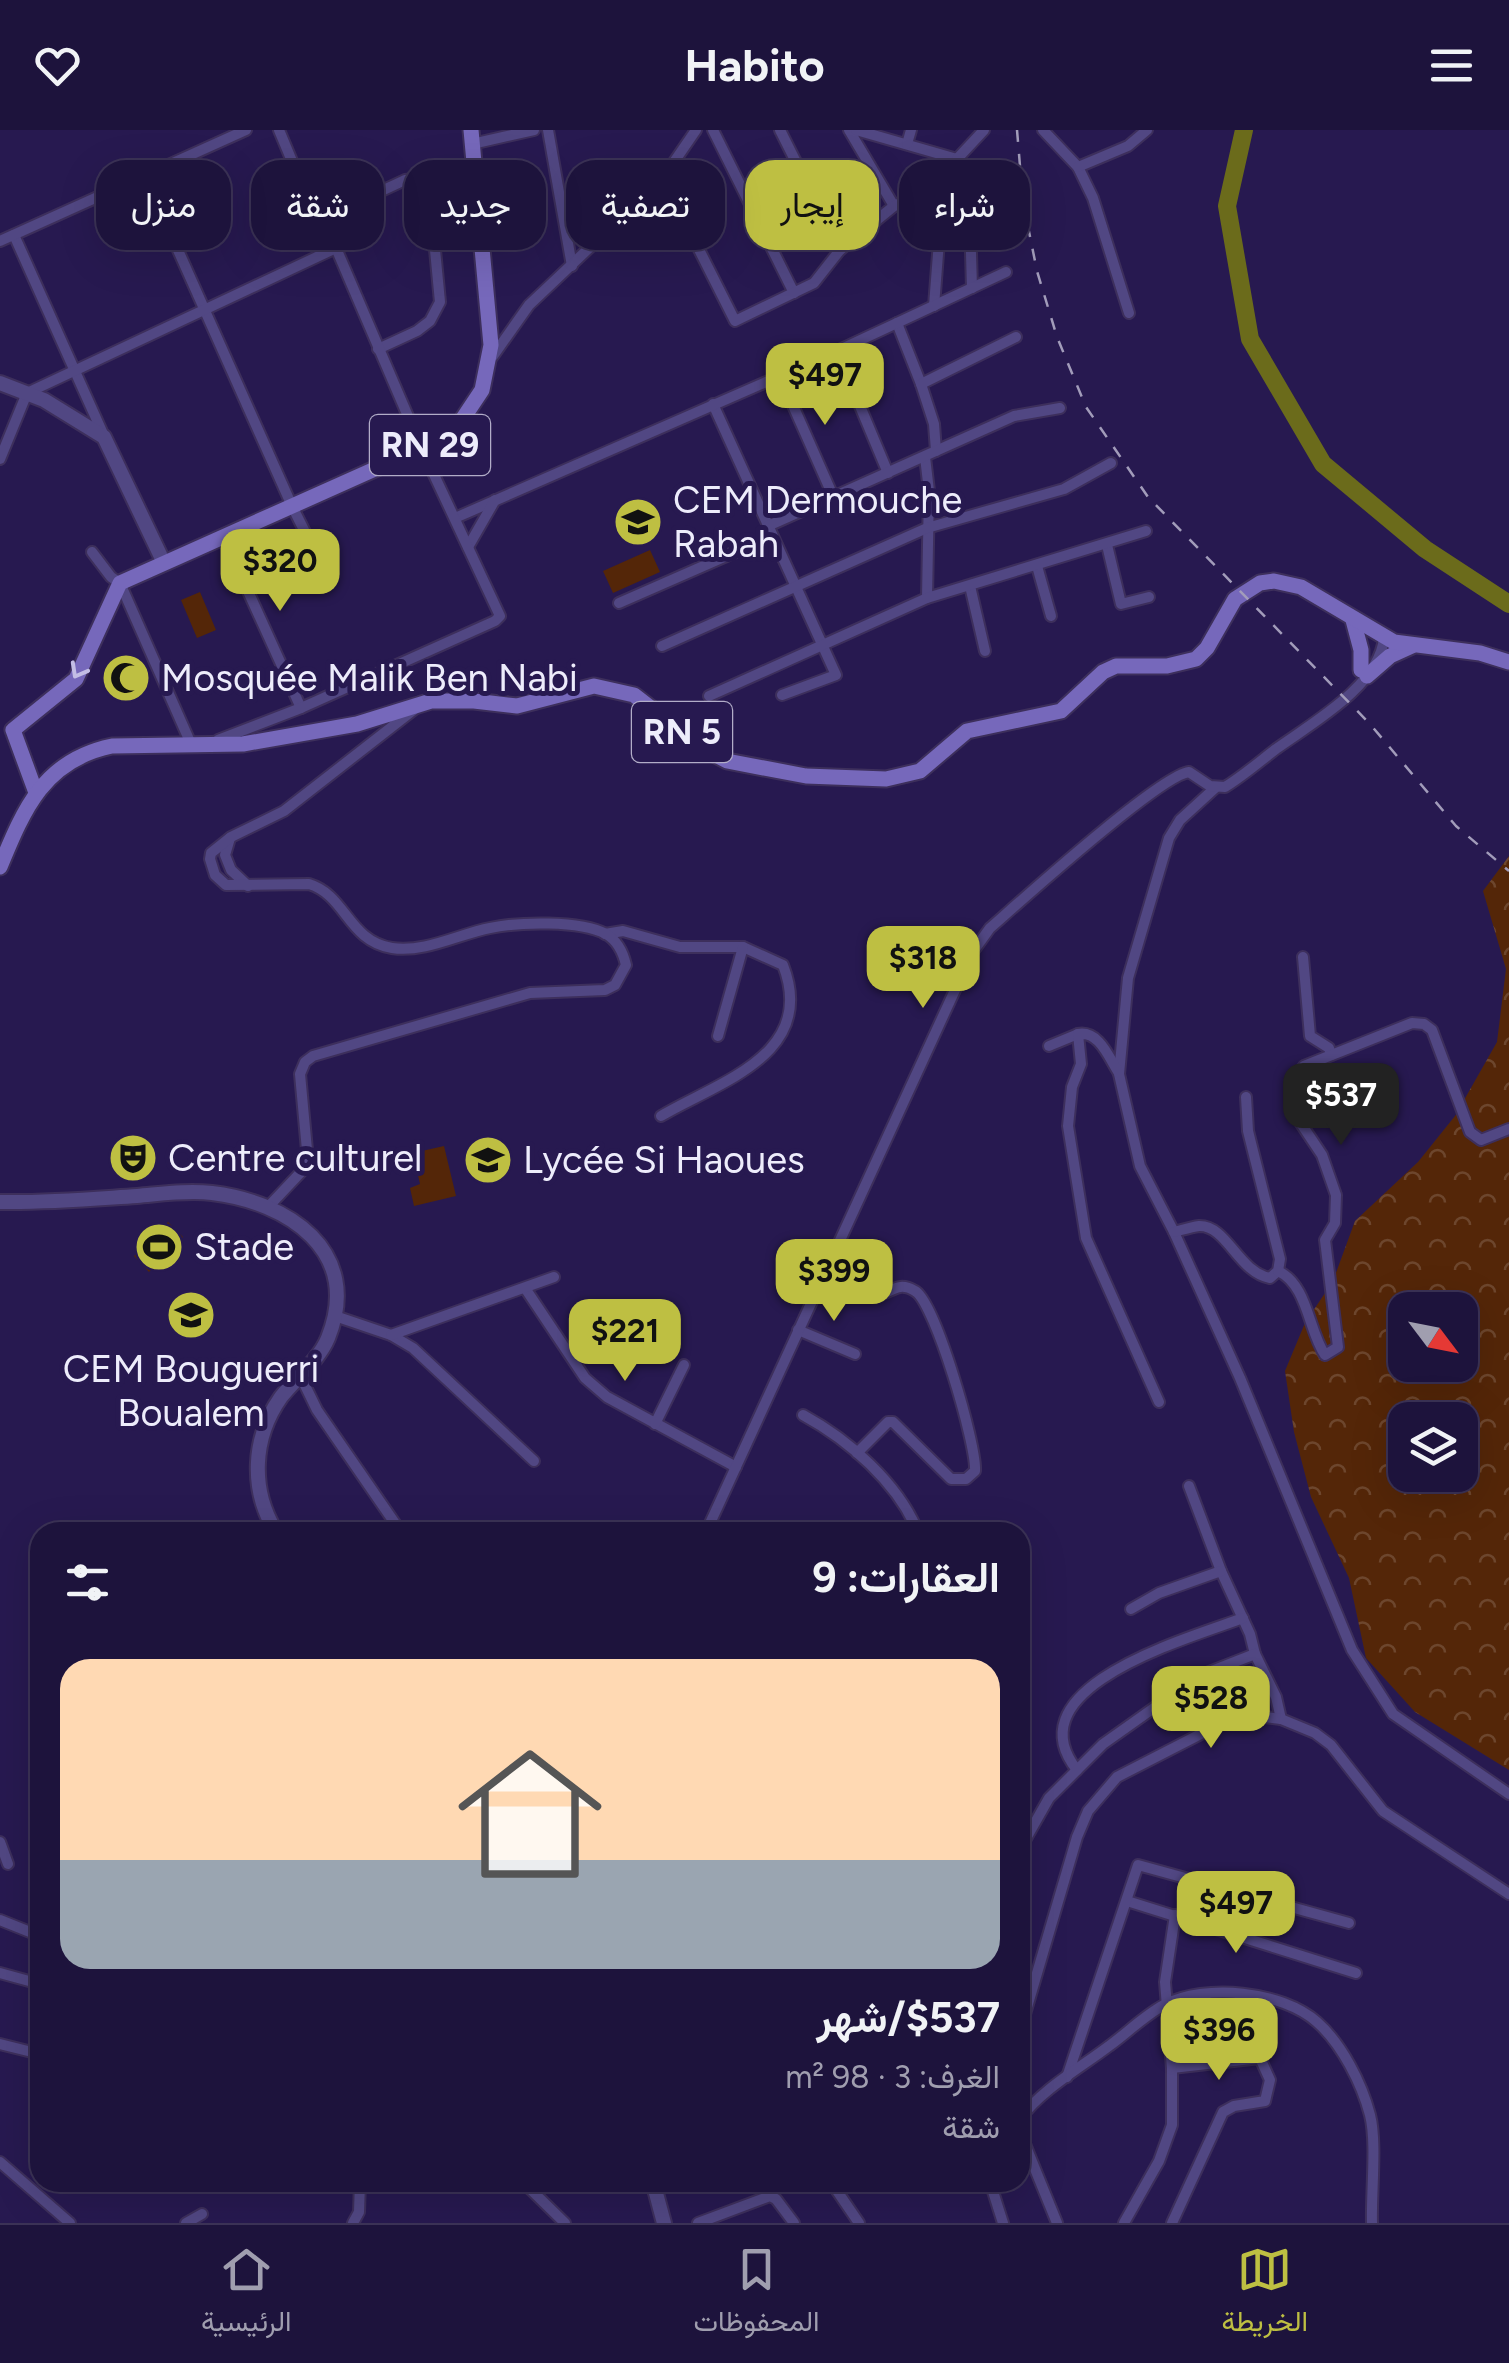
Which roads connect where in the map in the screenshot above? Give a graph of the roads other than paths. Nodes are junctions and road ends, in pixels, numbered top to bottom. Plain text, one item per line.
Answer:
1 (246, 130) edge
2 (280, 130) edge
3 (534, 130) edge
4 (548, 130) edge
5 (696, 130) edge
6 (712, 130) edge
7 (780, 130) edge
8 (852, 130) edge
9 (911, 130) edge
10 (984, 130) edge
11 (1042, 130) edge
12 (1147, 130) edge
13 (471, 137) edge
14 (907, 144) junction
15 (957, 159) junction
16 (180, 160) edge
17 (292, 160) edge
18 (675, 160) edge
19 (795, 160) edge
20 (1078, 167) junction
21 (384, 190) edge
22 (96, 198) edge
23 (894, 206) junction
24 (879, 218) edge
25 (14, 236) junction
26 (0, 241) edge
27 (178, 250) edge
28 (332, 250) edge
29 (337, 250) edge
30 (589, 250) edge
31 (699, 250) edge
32 (840, 250) edge
33 (938, 250) edge
34 (971, 250) edge
35 (572, 266) junction
36 (1006, 272) dead end
37 (972, 288) junction
38 (794, 293) junction
39 (934, 306) junction
40 (204, 309) junction
41 (1129, 313) dead end
42 (897, 323) junction
43 (1016, 337) dead end
44 (378, 349) junction
45 (837, 351) junction
46 (490, 360) junction
47 (75, 369) junction
48 (780, 376) junction
49 (0, 383) edge
50 (922, 384) junction
51 (26, 393) junction
52 (714, 404) junction
53 (1060, 408) dead end
54 (104, 437) junction
55 (422, 449) junction
56 (930, 454) junction
57 (0, 459) edge
58 (1110, 464) dead end
59 (888, 473) junction
60 (834, 496) junction
61 (496, 500) junction
62 (292, 506) junction
63 (455, 518) junction
64 (927, 528) junction
65 (770, 531) junction
66 (1146, 531) dead end
67 (223, 536) junction
68 (1107, 545) junction
69 (468, 547) junction
70 (92, 552) dead end
71 (164, 563) junction
72 (1037, 566) junction
73 (323, 568) dead end
74 (120, 584) junction
75 (970, 586) junction
76 (795, 588) junction
77 (1149, 597) dead end
78 (927, 598) junction
79 (618, 604) dead end
80 (1051, 616) dead end
81 (1353, 620) junction
82 (1384, 638) junction
83 (662, 646) dead end
84 (822, 646) junction
85 (1412, 646) junction
86 (985, 652) dead end
87 (1509, 662) edge
88 (1364, 673) junction
89 (782, 695) dead end
90 (709, 696) dead end
91 (421, 704) junction
92 (301, 708) junction
93 (7, 728) edge
94 (191, 744) junction
95 (208, 744) junction
96 (1215, 788) junction
97 (35, 790) junction
98 (231, 837) junction
99 (0, 867) edge
100 (250, 887) junction
101 (605, 934) junction
102 (743, 947) junction
103 (1303, 957) dead end
104 (1078, 1034) junction
105 (718, 1036) dead end
106 (1049, 1046) dead end
107 (1331, 1055) junction
108 (1119, 1074) junction
109 (1246, 1097) dead end
110 (661, 1116) dead end
111 (1509, 1130) edge
112 (0, 1202) edge
113 (270, 1206) junction
114 (1174, 1232) junction
115 (1278, 1271) junction
116 (823, 1276) junction
117 (554, 1277) dead end
118 (524, 1288) junction
119 (335, 1316) junction
120 (798, 1330) junction
121 (391, 1335) junction
122 (855, 1354) dead end
123 (684, 1365) dead end
124 (300, 1375) junction
125 (1159, 1402) dead end
126 (803, 1416) dead end
127 (654, 1424) junction
128 (856, 1453) junction
129 (534, 1461) dead end
130 (736, 1466) junction
131 (1190, 1486) dead end
132 (271, 1522) edge
133 (394, 1522) edge
134 (711, 1522) edge
135 (911, 1522) edge
136 (1220, 1571) junction
137 (1131, 1609) dead end
138 (1243, 1618) junction
139 (1255, 1654) junction
140 (1281, 1719) junction
141 (1078, 1770) junction
142 (1509, 1794) edge
143 (1030, 1831) edge
144 (0, 1842) edge
145 (8, 1864) dead end
146 (1509, 1894) edge
147 (1127, 1901) junction
148 (1175, 1915) junction
149 (0, 1920) edge
150 (1349, 1922) dead end
151 (30, 1932) edge
152 (0, 1973) edge
153 (1356, 1973) dead end
154 (30, 1981) edge
155 (1030, 1997) edge
156 (1166, 2004) junction
157 (0, 2044) edge
158 (30, 2052) edge
159 (1172, 2068) junction
160 (1066, 2078) junction
161 (1030, 2109) edge
162 (1030, 2157) edge
163 (0, 2162) edge
164 (30, 2188) edge
165 (34, 2192) edge
166 (359, 2192) edge
167 (532, 2192) edge
168 (656, 2192) edge
169 (838, 2192) edge
170 (993, 2192) edge
171 (202, 2214) dead end
172 (70, 2223) edge
173 (186, 2223) edge
174 (354, 2223) edge
175 (565, 2223) edge
176 (664, 2223) edge
177 (698, 2223) edge
178 (794, 2223) edge
179 (859, 2223) edge
180 (1003, 2223) edge
181 (1057, 2223) edge
182 (1124, 2223) edge
183 (1172, 2223) edge
184 (1372, 2223) edge

1 - 16 street
2 - 17 street
3 - 13 street
4 - 35 street
5 - 18 street
6 - 38 street
7 - 19 street
8 - 14 street
8 - 23 street
9 - 14 street
10 - 15 street
11 - 20 street
12 - 20 street
13 - 46 main road, RN 29
14 - 15 street
15 - 23 street
20 - 41 street
21 - 44 street
22 - 25 street
23 - 24 street
25 - 26 street
25 - 47 street
27 - 40 street
28 - 40 street
29 - 44 street
30 - 35 street
31 - 38 street
32 - 38 street
33 - 39 street
34 - 37 street
35 - 46 street
36 - 37 street
37 - 39 street
39 - 42 street
40 - 47 street
40 - 62 street
42 - 45 street
42 - 50 street
43 - 50 street
44 - 55 street
45 - 48 street
45 - 59 street
46 - 55 main road, RN 29
47 - 51 street
47 - 54 street
48 - 52 street
48 - 60 street
49 - 51 street
50 - 56 street
51 - 54 street
51 - 57 street
52 - 61 street
52 - 65 street
53 - 56 street
54 - 71 street
55 - 62 main road, RN 29
55 - 63 street
56 - 59 street
56 - 64 street
58 - 64 street
59 - 60 street
60 - 65 street
61 - 63 street
61 - 69 street
62 - 67 main road, RN 29
62 - 73 street
63 - 69 street
64 - 76 street
64 - 78 street
65 - 76 street
65 - 79 street
66 - 68 street
67 - 71 main road, RN 29
67 - 92 street
68 - 72 street
68 - 77 street
69 - 92 street
70 - 74 street
71 - 74 main road, RN 29
72 - 75 street
72 - 80 street
74 -> 93 main road
74 - 94 street
75 - 78 street
75 - 86 street
76 - 83 street
76 - 84 street
78 - 84 street
81 - 82 main road, RN 5
81 - 88 main road
81 - 91 main road, RN 5
82 - 85 main road, RN 5
82 - 88 street
84 - 89 street
84 - 90 street
85 - 87 main road, RN 5
85 - 88 main road
88 - 96 street
91 - 95 main road, RN 5
91 - 98 street
92 - 95 street
93 - 97 main road
94 - 95 main road, RN 5
94 - 97 main road, RN 5
96 - 108 street
96 - 116 street
97 - 99 main road
98 - 100 street
98 - 100 street
100 - 101 street
101 - 102 street
101 - 113 street
102 - 105 street
102 - 110 street
103 - 107 street
104 - 106 street
104 - 108 street
104 - 125 street
107 - 111 street
107 - 115 street
108 - 114 street
109 - 115 street
112 - 113 street
113 - 119 street
114 - 115 street
114 - 142 street
116 - 120 street
116 - 128 street
117 - 118 street
118 - 121 street
118 - 127 street
119 - 121 street
119 - 124 street
120 - 122 street
120 - 130 street
121 - 129 street
123 - 127 street
124 - 132 street
124 - 133 street
126 - 128 street
127 - 130 street
128 - 135 street
130 - 134 street
131 - 136 street
136 - 137 street
136 - 138 street
138 - 139 street
138 - 141 street
139 - 140 street
139 - 141 street
140 - 146 street
140 - 155 street
141 - 143 street
144 - 145 street
147 - 148 street
147 - 150 street
147 - 160 street
148 - 153 street
148 - 156 street
149 - 151 street
152 - 154 street
156 - 159 street
156 - 160 street
156 - 184 street
157 - 158 street
159 - 182 street
159 - 183 street
160 - 161 street
162 - 181 street
163 - 164 street
165 - 172 street
166 - 174 street
167 - 175 street
168 - 176 street
169 - 179 street
170 - 180 street
171 - 173 street
177 - 178 street

